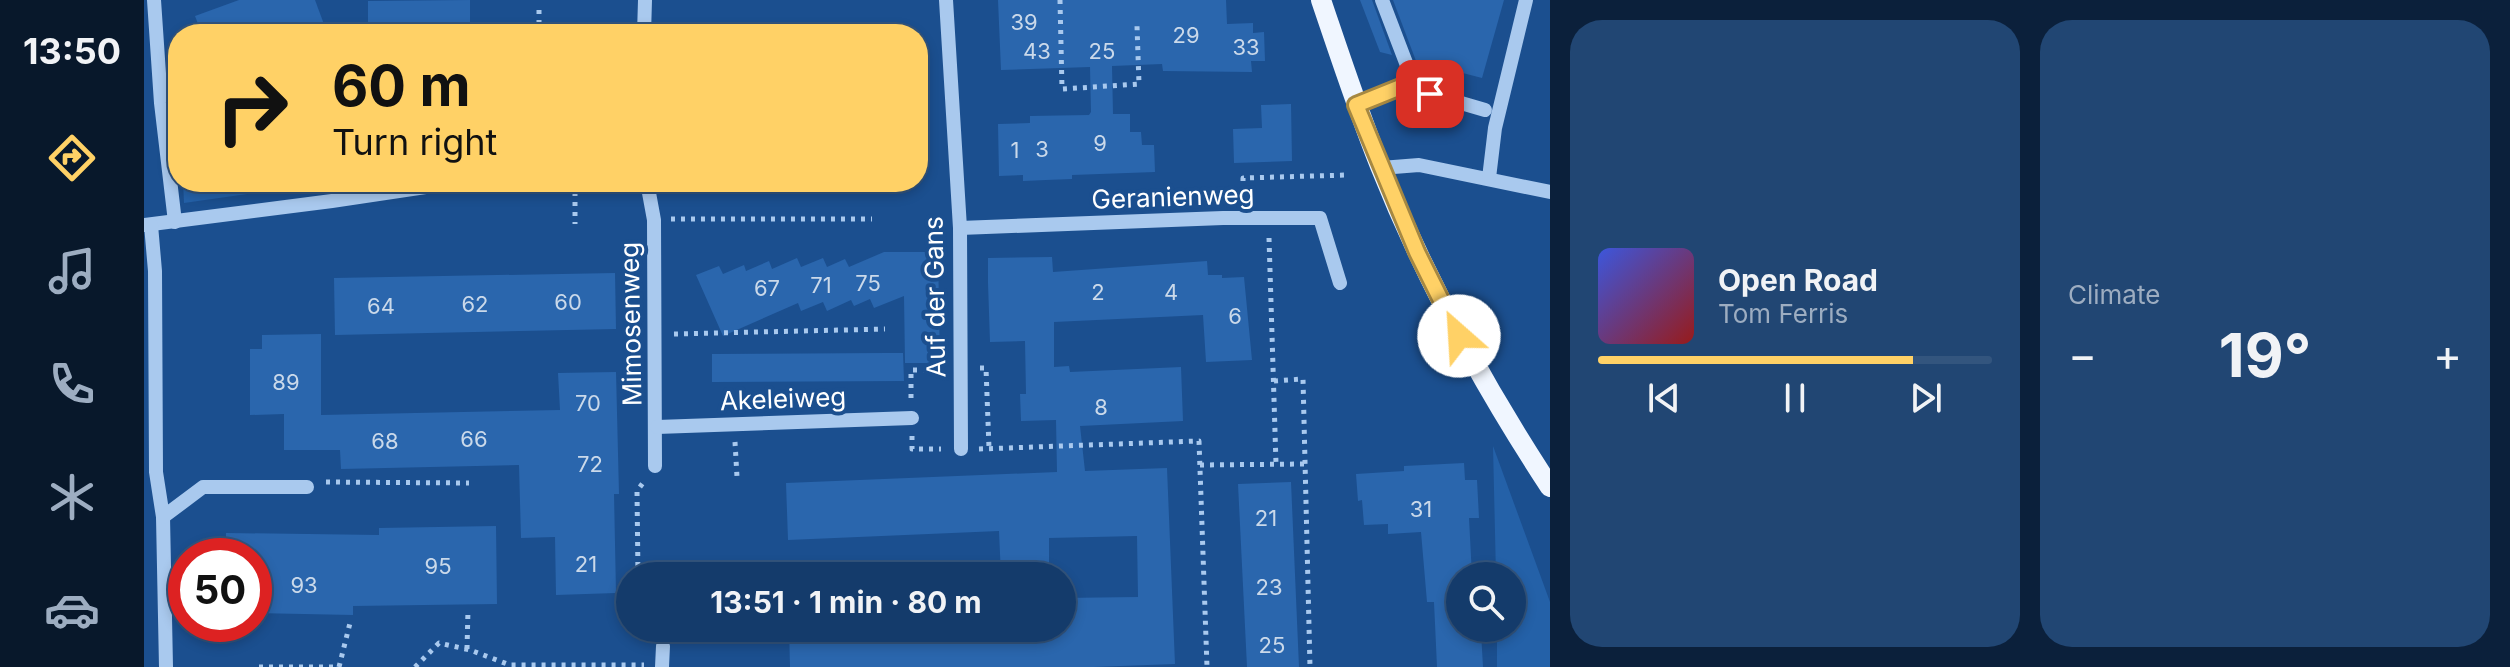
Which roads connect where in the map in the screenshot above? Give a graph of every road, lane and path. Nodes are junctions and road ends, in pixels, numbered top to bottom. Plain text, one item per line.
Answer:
1 (154, 0) edge
2 (645, 0) edge
3 (946, 0) edge
4 (1060, 0) edge
5 (1321, 0) edge
6 (1382, 0) edge
7 (1526, 0) edge
8 (539, 7) dead end
9 (539, 24) edge
10 (644, 24) edge
11 (1137, 26) dead end
12 (1403, 86) junction
13 (1356, 105) junction
14 (1485, 110) dead end
15 (168, 162) edge
16 (1381, 168) junction
17 (1347, 175) dead end
18 (1489, 178) junction
19 (171, 192) edge
20 (388, 192) edge
21 (575, 192) edge
22 (649, 192) edge
23 (1550, 192) edge
24 (1244, 218) junction
25 (1268, 218) junction
26 (872, 219) dead end
27 (654, 220) junction
28 (175, 222) junction
29 (575, 224) dead end
30 (148, 225) edge
31 (960, 228) junction
32 (1340, 283) dead end
33 (885, 329) dead end
34 (653, 334) junction
35 (1274, 381) junction
36 (912, 418) dead end
37 (735, 425) junction
38 (657, 427) junction
39 (989, 448) dead end
40 (961, 449) dead end
41 (1276, 464) junction
42 (1305, 464) junction
43 (1200, 465) junction
44 (655, 466) joint
45 (737, 477) dead end
46 (307, 487) dead end
47 (1550, 487) edge
48 (163, 517) junction
49 (638, 562) edge
50 (468, 610) dead end
51 (350, 623) dead end
52 (663, 646) dead end
53 (467, 649) junction
54 (662, 666) edge
55 (166, 667) edge
56 (259, 667) edge
57 (336, 667) edge
58 (415, 667) edge
59 (1207, 667) edge
60 (1310, 667) edge

1 - 15 street
2 - 10 street
3 - 31 street, Auf der Gans
4 - 11 path
5 - 13 main road
6 - 12 street
7 - 18 street
8 - 9 path
12 - 13 street
12 - 14 street
13 - 16 main road
16 - 18 street
16 - 47 main road
17 - 24 path
18 - 23 street
19 - 28 street
20 - 28 street
21 - 29 path
22 - 27 street, Mimosenweg
24 - 25 street, Geranienweg
24 - 31 street, Geranienweg
25 - 32 street, Geranienweg
25 - 35 path
26 - 27 path
27 - 34 street, Mimosenweg
28 - 30 street
30 - 48 street
31 - 40 street, Auf der Gans
33 - 34 path
34 - 38 street, Mimosenweg
35 - 41 path
35 - 42 path
36 - 37 street, Akeleiweg
37 - 38 street, Akeleiweg
37 - 45 path
38 - 44 street, Mimosenweg
39 - 43 path
41 - 42 path
41 - 43 path
42 - 60 path
43 - 59 path
44 - 49 path
46 - 48 street
48 - 55 street
50 - 53 path
51 - 57 path
52 - 54 street
53 - 54 path
53 - 58 path
56 - 57 path

